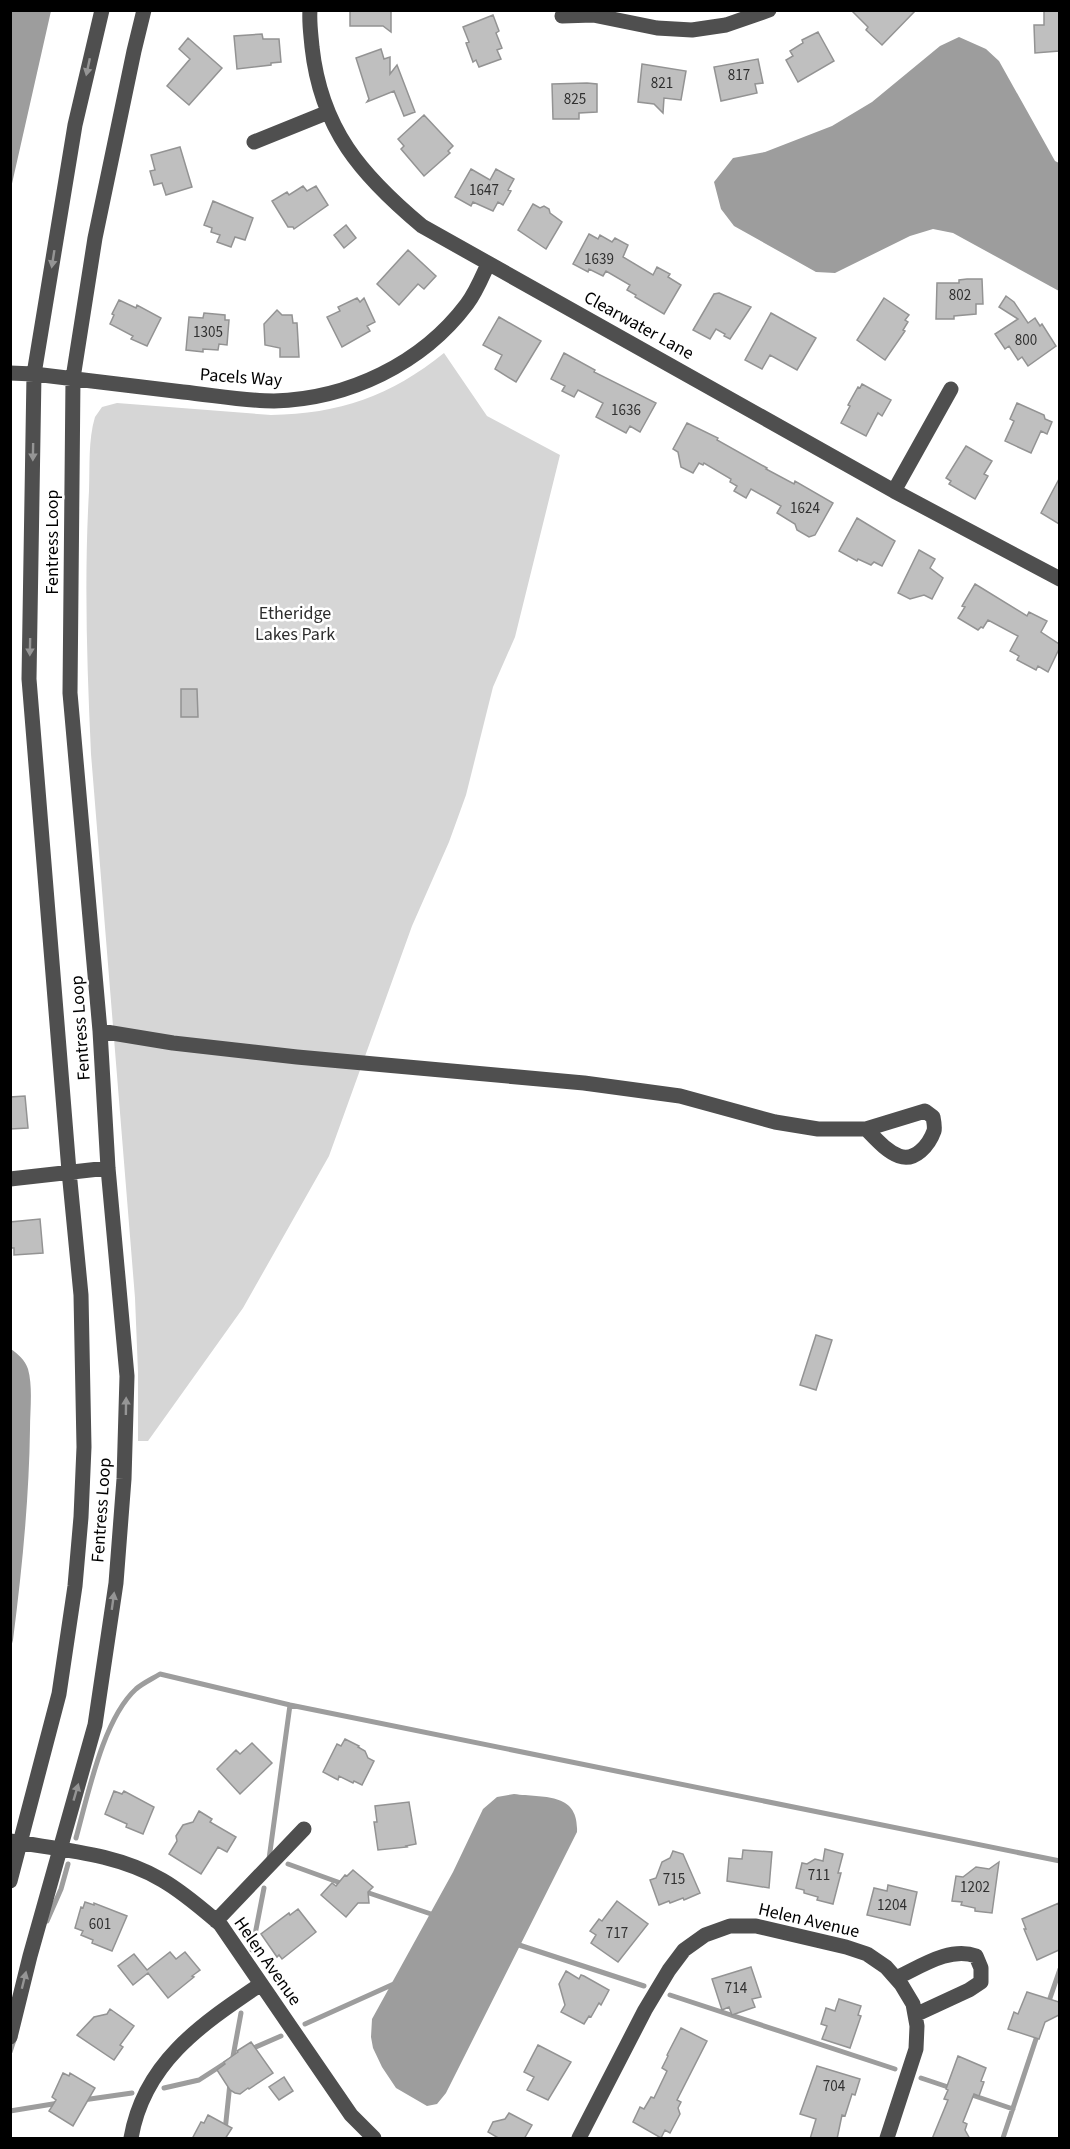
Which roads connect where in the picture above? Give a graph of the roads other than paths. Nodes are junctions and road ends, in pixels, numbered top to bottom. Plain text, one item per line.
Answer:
1 (102, 10) edge
2 (144, 10) edge
3 (310, 10) edge
4 (769, 10) edge
5 (562, 16) dead end
6 (326, 113) junction
7 (254, 142) dead end
8 (488, 264) junction
9 (10, 373) edge
10 (34, 374) junction
11 (73, 378) junction
12 (951, 389) dead end
13 (894, 491) junction
14 (1059, 579) edge
15 (100, 1031) junction
16 (866, 1129) dead end
17 (108, 1168) junction
18 (69, 1171) junction
19 (10, 1179) edge
20 (304, 1828) dead end
21 (15, 1842) edge
22 (60, 1849) junction
23 (10, 1881) edge
24 (216, 1921) junction
25 (896, 1978) junction
26 (261, 1984) junction
27 (915, 2015) junction
28 (10, 2037) edge
29 (131, 2139) edge
30 (374, 2139) edge
31 (579, 2139) edge
32 (887, 2139) edge

1 -> 10 street, Fentress Loop
2 - 11 street, Fentress Loop
3 - 6 street, Clearwater Lane
4 - 5 street
6 - 7 street
6 - 8 street, Clearwater Lane
8 - 11 street, Pacels Way
8 - 13 street, Clearwater Lane
9 - 10 street, Pacels Way
10 - 11 street, Pacels Way
10 -> 18 street, Fentress Loop
11 - 15 street, Fentress Loop
12 - 13 street
13 - 14 street, Clearwater Lane
15 - 16 street
15 - 17 street, Fentress Loop
17 - 18 street
22 -> 17 street, Fentress Loop
18 - 19 street
18 - 21 street, Fentress Loop
20 - 24 street
21 - 22 street, Helen Avenue
21 - 23 street, Fentress Loop
22 - 24 street, Helen Avenue
28 -> 22 street, Fentress Loop
24 - 26 street, Helen Avenue
25 - 27 street, Helen Avenue
25 - 27 street
25 - 31 street, Helen Avenue
26 - 29 street
26 - 30 street, Helen Avenue
27 - 32 street, Helen Avenue

